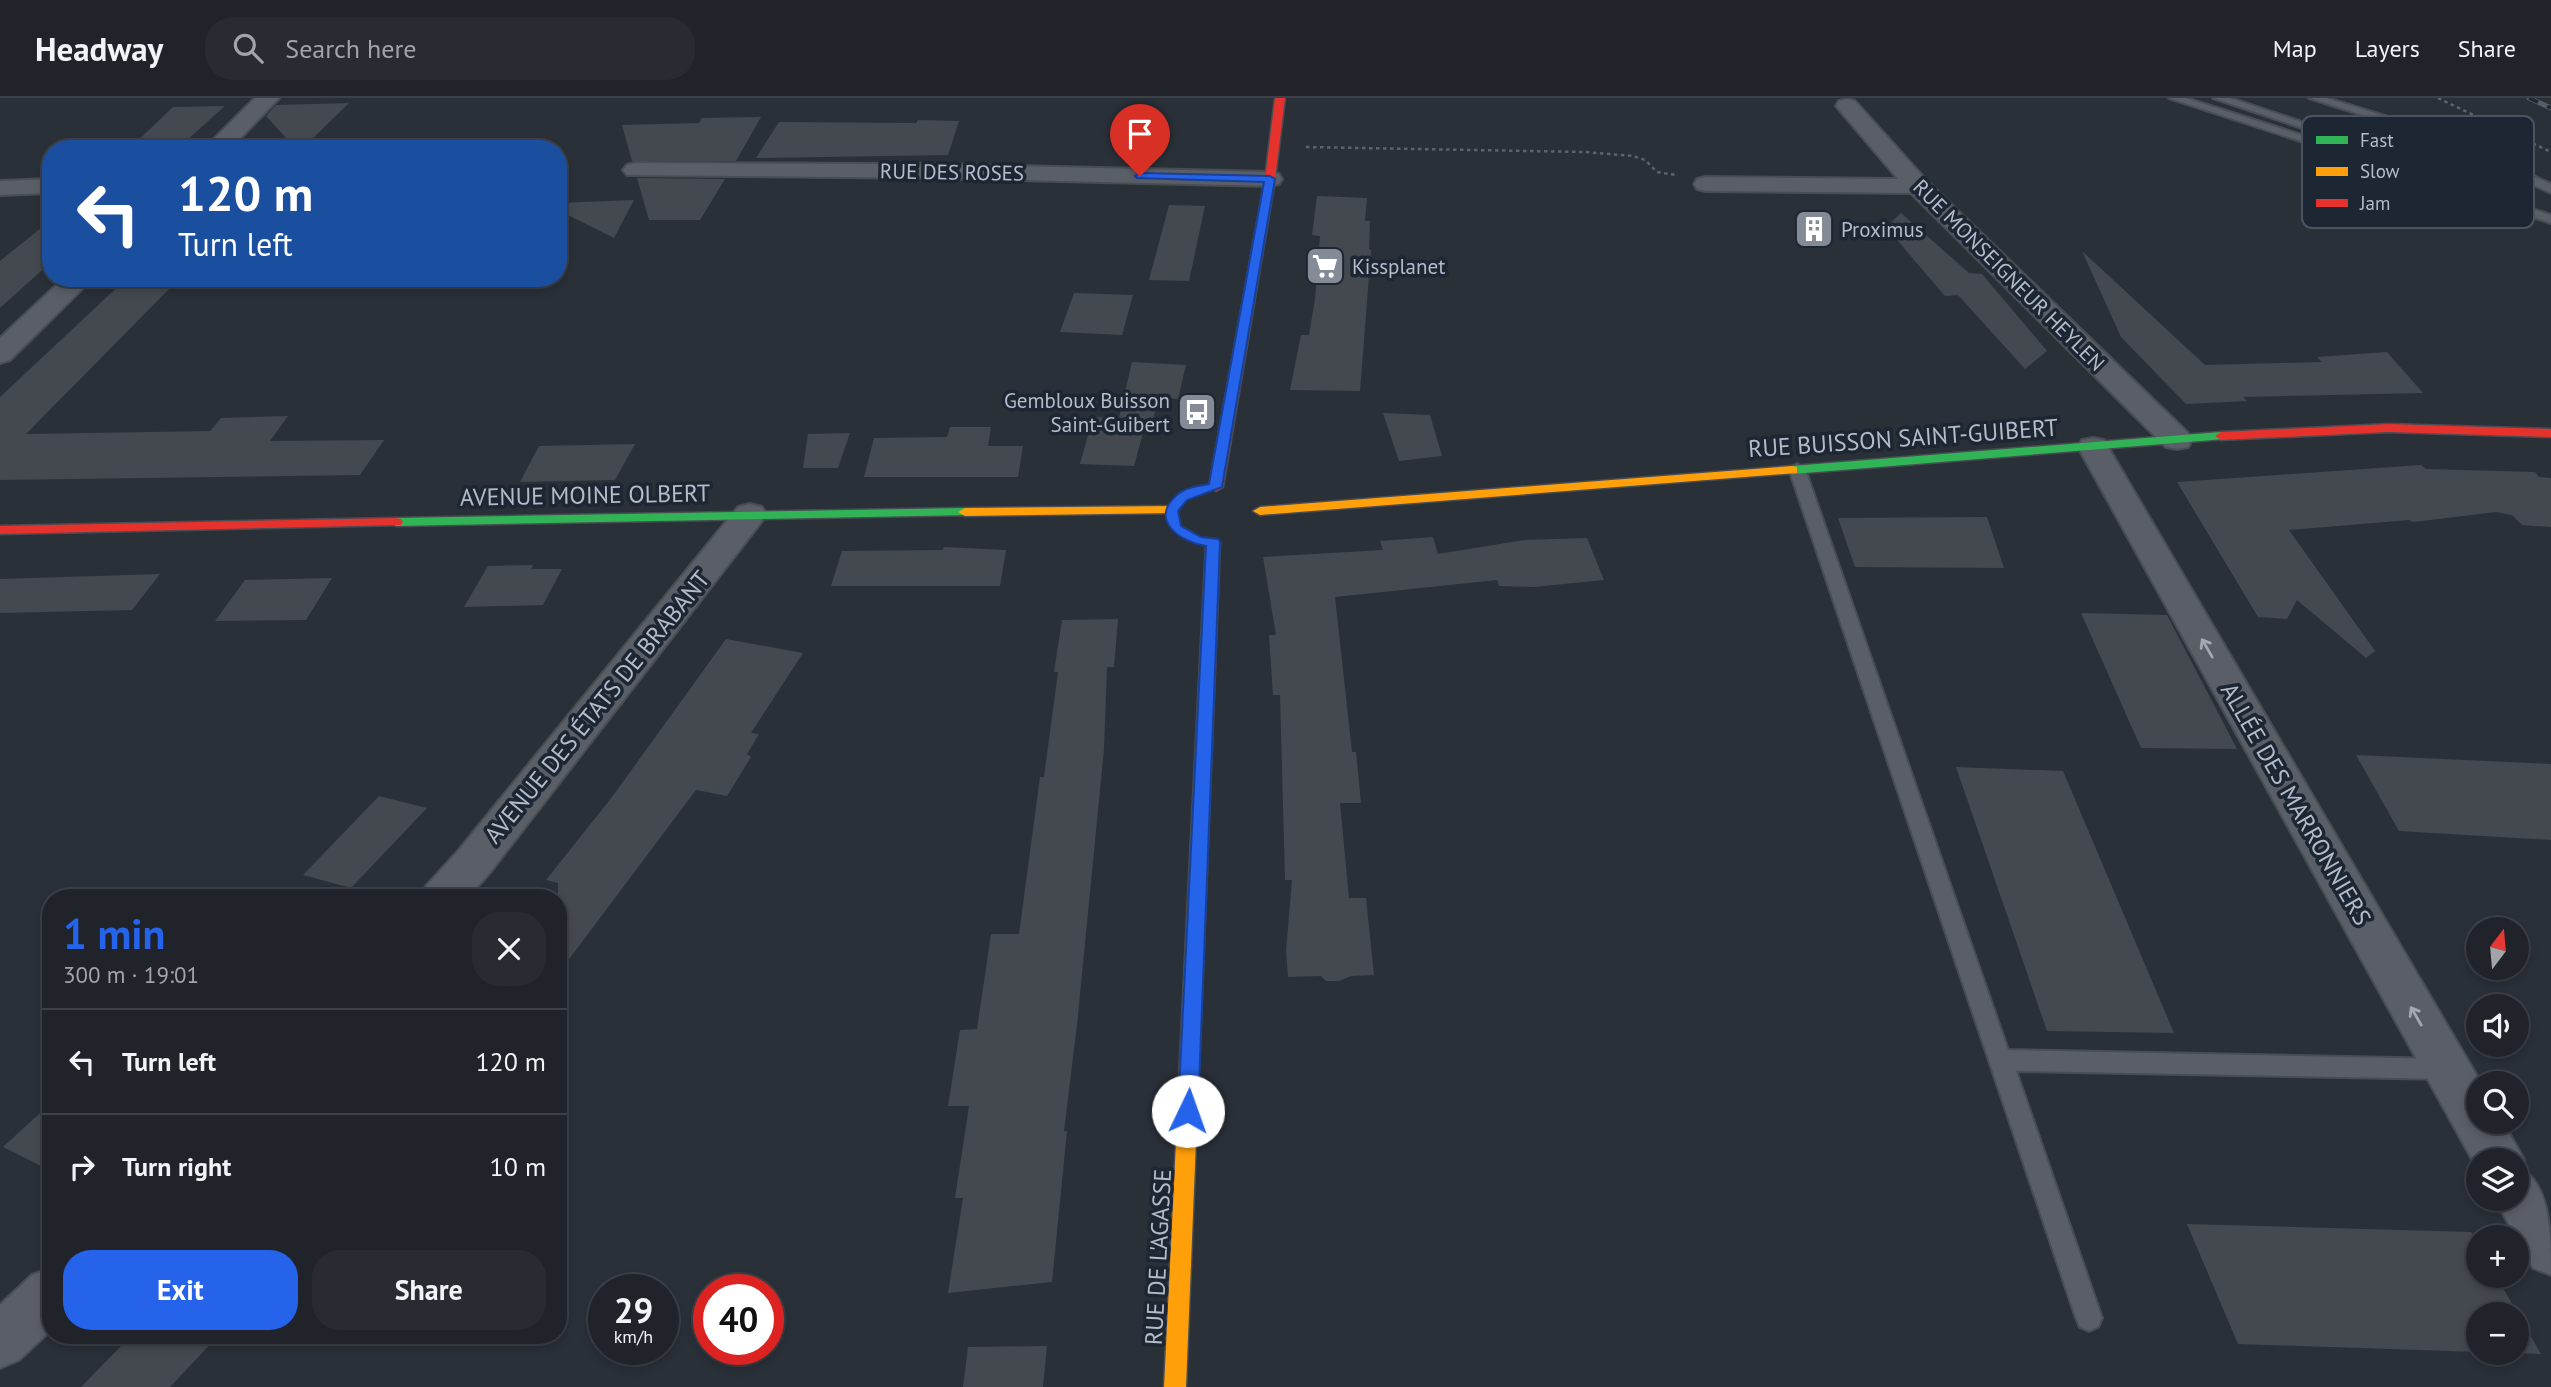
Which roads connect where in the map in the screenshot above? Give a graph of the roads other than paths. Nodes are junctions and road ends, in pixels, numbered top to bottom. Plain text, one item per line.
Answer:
1 (268, 98) edge
2 (1279, 98) edge
3 (2175, 98) edge
4 (2219, 98) edge
5 (2315, 98) edge
6 (1846, 106) dead end
7 (2374, 116) edge
8 (2302, 125) edge
9 (2302, 139) edge
10 (225, 140) edge
11 (635, 170) dead end
12 (1270, 179) junction
13 (2534, 182) edge
14 (1706, 184) road end
15 (42, 186) edge
16 (1918, 186) junction
17 (0, 187) edge
18 (2551, 190) edge
19 (2534, 201) edge
20 (2551, 207) edge
21 (2534, 214) edge
22 (2551, 219) edge
23 (70, 287) edge
24 (0, 354) edge
25 (2551, 433) edge
26 (2177, 440) junction
27 (2093, 447) junction
28 (1797, 469) junction
29 (1216, 488) dead end
30 (1250, 496) dead end
31 (1182, 497) dead end
32 (1172, 510) junction
33 (1260, 511) junction
34 (750, 514) junction
35 (1176, 528) dead end
36 (0, 530) edge
37 (1253, 530) dead end
38 (1213, 541) dead end
39 (449, 889) edge
40 (2001, 1060) junction
41 (2446, 1069) junction
42 (2492, 1148) edge
43 (2528, 1211) edge
44 (2551, 1250) edge
45 (42, 1302) edge
46 (2089, 1318) dead end
47 (0, 1341) edge
48 (1175, 1387) edge

1 - 10 street
2 - 12 street
3 - 9 lane
4 - 8 lane
5 - 7 lane
6 - 16 street, RUE MONSEIGNEUR HEYLEN
11 - 12 street, RUE DES ROSES
12 - 29 street
13 - 18 lane
14 - 16 street
15 - 17 street
16 - 26 street, RUE MONSEIGNEUR HEYLEN
19 - 20 lane
21 - 22 lane
23 - 24 street
25 - 26 street, RUE BUISSON SAINT-GUIBERT
26 - 27 street, RUE BUISSON SAINT-GUIBERT
27 - 28 street, RUE BUISSON SAINT-GUIBERT
41 -> 27 street, ALLÉE DES MARRONNIERS
28 - 33 street, RUE BUISSON SAINT-GUIBERT
28 - 40 lane
30 - 33 street
31 - 32 street
32 - 34 street, AVENUE MOINE OLBERT
32 - 35 street
33 - 37 street
34 - 36 street, AVENUE MOINE OLBERT
34 - 39 street, AVENUE DES ÉTATS DE BRABANT
38 - 48 street, RUE DE L'AGASSE
40 - 41 lane
40 - 46 lane
41 - 42 street, ALLÉE DES MARRONNIERS
43 - 44 street
45 - 47 street

